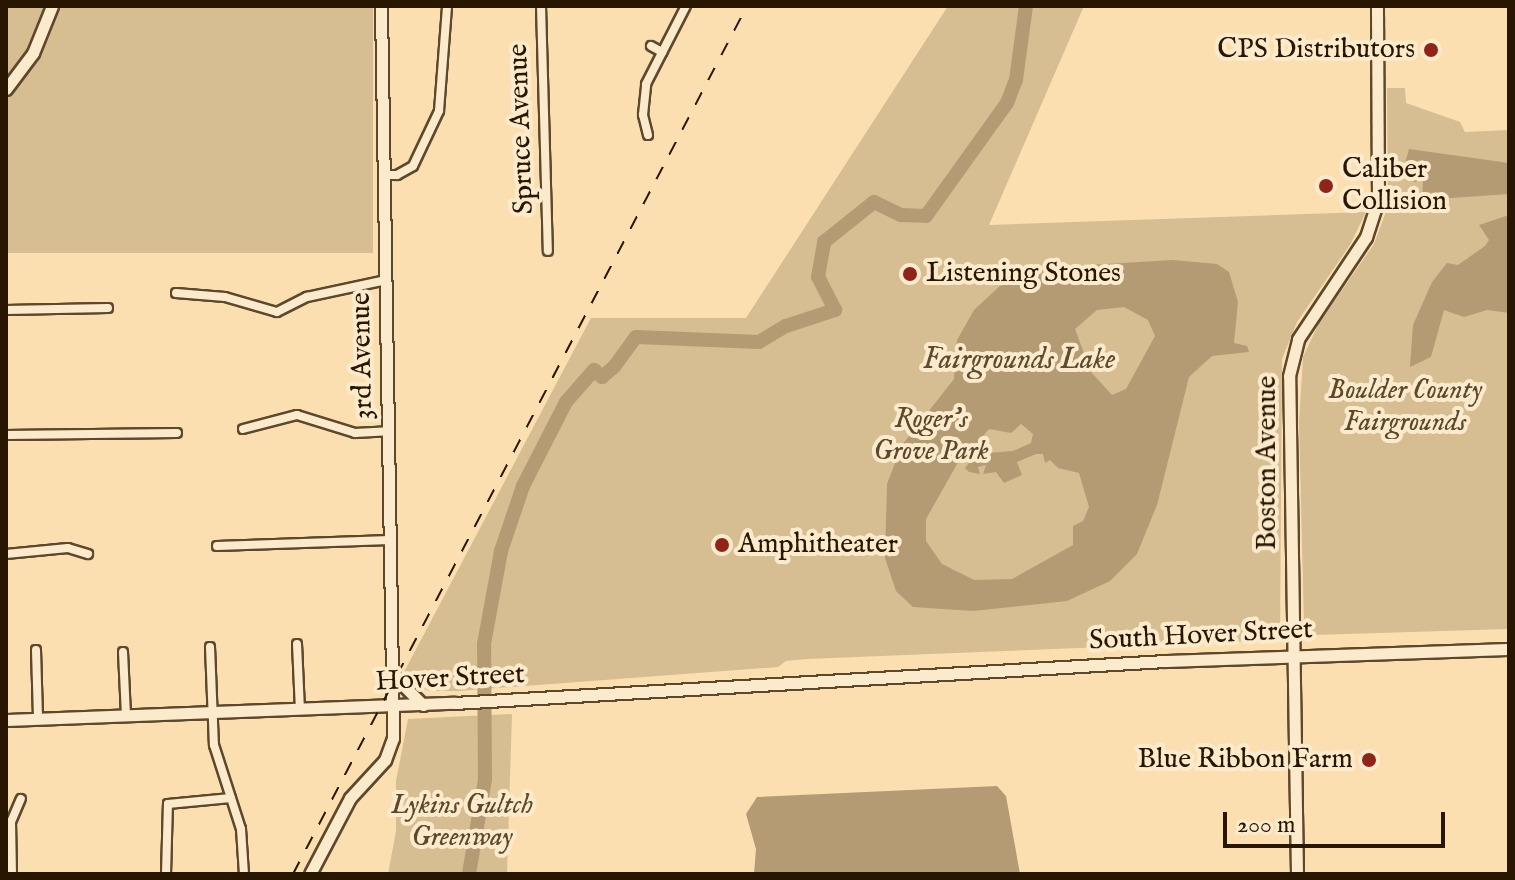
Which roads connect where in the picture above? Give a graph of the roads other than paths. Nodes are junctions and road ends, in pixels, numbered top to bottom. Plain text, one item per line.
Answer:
1 (52, 6) edge
2 (381, 6) edge
3 (447, 6) edge
4 (541, 6) edge
5 (674, 6) edge
6 (1377, 6) edge
7 (685, 8) edge
8 (651, 46) dead end
9 (662, 52) junction
10 (7, 88) edge
11 (648, 135) dead end
12 (384, 175) junction
13 (548, 251) dead end
14 (386, 280) junction
15 (176, 293) dead end
16 (108, 308) dead end
17 (6, 310) edge
18 (243, 429) dead end
19 (388, 431) junction
20 (177, 433) dead end
21 (6, 435) edge
22 (390, 540) junction
23 (217, 546) dead end
24 (6, 554) edge
25 (88, 554) dead end
26 (297, 644) dead end
27 (210, 647) dead end
28 (1509, 649) edge
29 (36, 650) dead end
30 (123, 652) dead end
31 (1294, 655) junction
32 (392, 674) junction
33 (895, 674) joint
34 (423, 705) junction
35 (392, 706) junction
36 (300, 709) junction
37 (213, 712) junction
38 (126, 716) junction
39 (38, 719) junction
40 (6, 720) edge
41 (231, 798) junction
42 (21, 799) dead end
43 (12, 874) edge
44 (166, 874) edge
45 (244, 874) edge
46 (310, 874) edge
47 (1297, 874) edge

1 - 10 street
2 - 12 street, 3rd Avenue
3 - 12 street
4 - 13 street, Spruce Avenue
5 - 7 street
6 - 31 street, Boston Avenue
7 - 9 street
8 - 9 street
9 - 11 street
12 - 14 street, 3rd Avenue
14 - 15 street
14 - 19 street, 3rd Avenue
16 - 17 street
18 - 19 street
19 - 22 street, 3rd Avenue
20 - 21 street
22 - 23 street
22 - 32 street, 3rd Avenue
24 - 25 street
26 - 36 street
27 - 37 street
28 - 31 street, South Hover Street
29 - 39 street
30 - 38 street
31 - 33 street, South Hover Street
31 - 47 street, Boston Avenue
32 - 34 street
32 - 35 street, 3rd Avenue
33 - 34 street, Hover Street
34 - 35 street, Hover Street
35 - 36 street, Hover Street
35 - 46 street, 3rd Avenue
36 - 37 street, Hover Street
37 - 38 street, Hover Street
37 - 41 street
38 - 39 street, Hover Street
39 - 40 street, Hover Street
41 - 44 street
41 - 45 street
42 - 43 street

